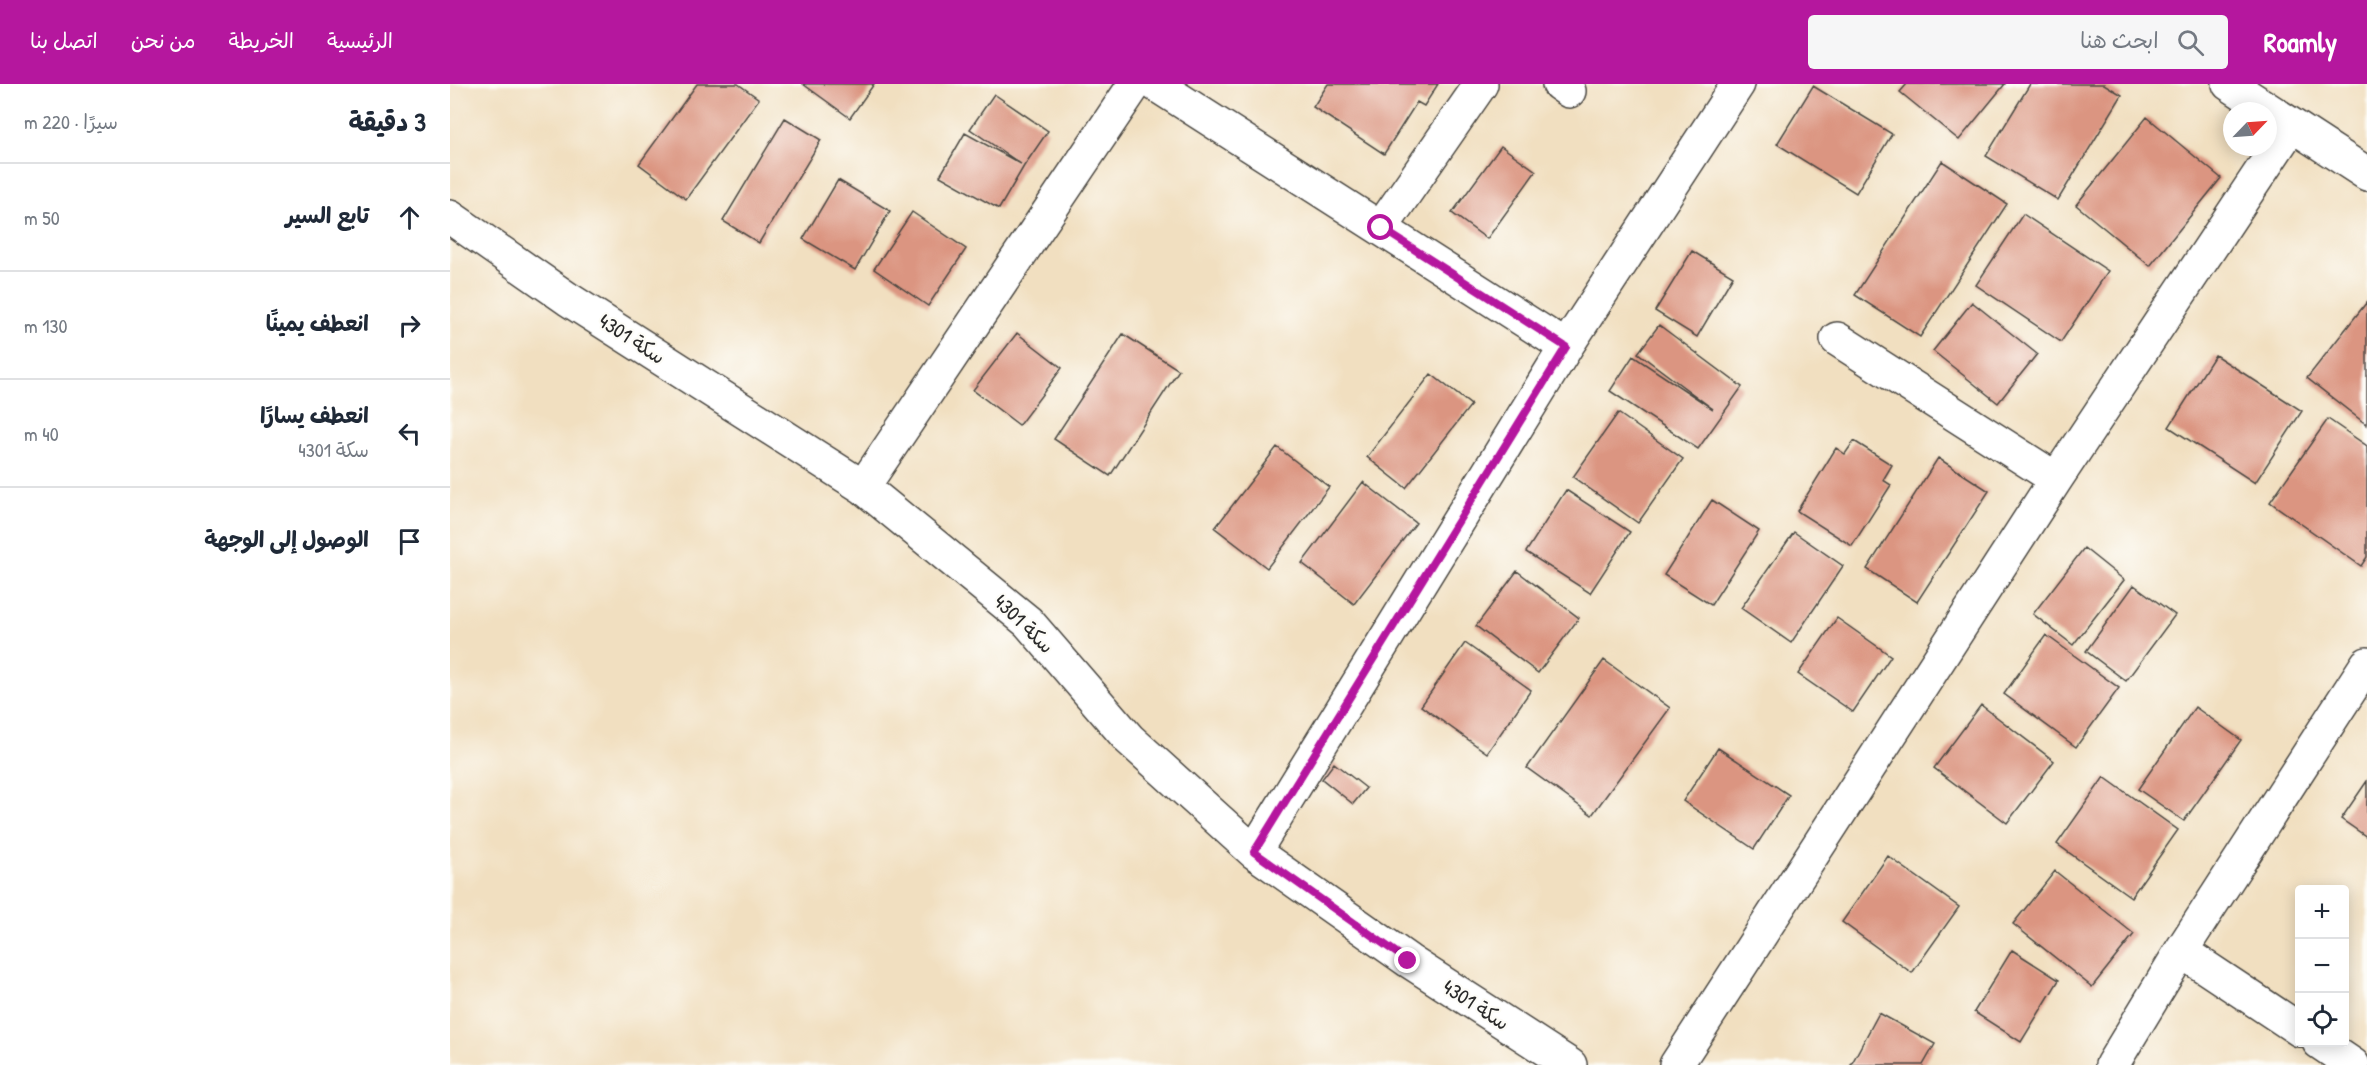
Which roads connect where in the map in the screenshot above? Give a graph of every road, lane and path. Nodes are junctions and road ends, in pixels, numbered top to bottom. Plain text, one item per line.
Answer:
1 (1135, 84) edge
2 (1155, 84) edge
3 (1481, 84) edge
4 (1738, 84) edge
5 (2229, 84) edge
6 (2292, 125) junction
7 (2367, 174) edge
8 (450, 217) edge
9 (1381, 228) junction
10 (1838, 339) dead end
11 (1566, 347) junction
12 (2056, 479) junction
13 (863, 487) junction
14 (2367, 664) edge
15 (1254, 852) junction
16 (2181, 951) junction
17 (2295, 1026) edge
18 (2326, 1047) edge
19 (1570, 1065) edge
20 (1676, 1065) edge
21 (2112, 1065) edge
22 (2353, 1065) edge

1 - 13 street
2 - 9 street
3 - 9 street
4 - 11 street
5 - 6 street
6 - 7 street
6 - 12 street
8 - 13 street, سكة 4301
9 - 11 street
10 - 12 street
11 - 15 street
12 - 20 street
13 - 15 street, سكة 4301
14 - 16 street
15 - 19 street, سكة 4301
16 - 17 street
16 - 21 street
18 - 22 street

